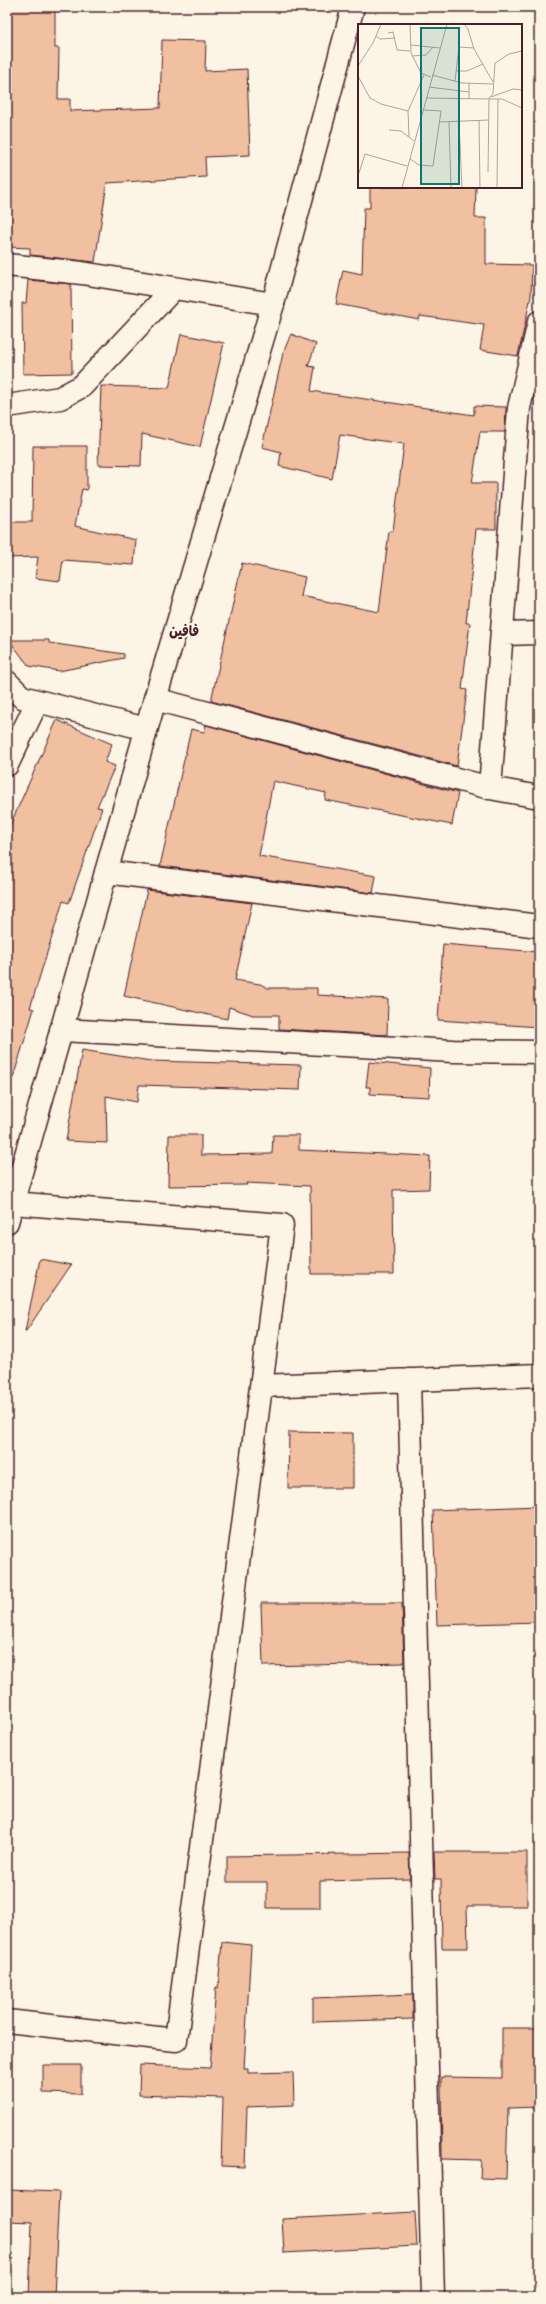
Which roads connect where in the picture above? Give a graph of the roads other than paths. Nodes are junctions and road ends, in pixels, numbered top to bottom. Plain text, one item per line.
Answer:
1 (353, 7) edge
2 (7, 265) edge
3 (174, 288) junction
4 (273, 304) junction
5 (539, 322) edge
6 (7, 406) edge
7 (539, 633) edge
8 (502, 634) junction
9 (7, 682) edge
10 (155, 699) junction
11 (38, 702) junction
12 (146, 729) junction
13 (7, 766) edge
14 (490, 788) junction
15 (539, 797) edge
16 (106, 872) junction
17 (539, 926) edge
18 (61, 1030) junction
19 (539, 1052) edge
20 (9, 1213) edge
21 (539, 1376) edge
22 (409, 1380) junction
23 (261, 1386) junction
24 (7, 2021) edge
25 (433, 2297) edge

1 - 4 street
2 - 3 street
3 - 4 street
3 - 6 street
4 - 10 street
5 - 8 street
7 - 8 street
8 - 14 street
9 - 11 street
10 - 12 street
10 - 14 street
11 - 12 street
11 - 13 street
12 - 16 street
14 - 15 street
16 - 17 street
16 - 18 street
18 - 19 street
18 - 20 street
20 - 23 street
21 - 22 street
22 - 23 street
22 - 25 street
23 - 24 street

